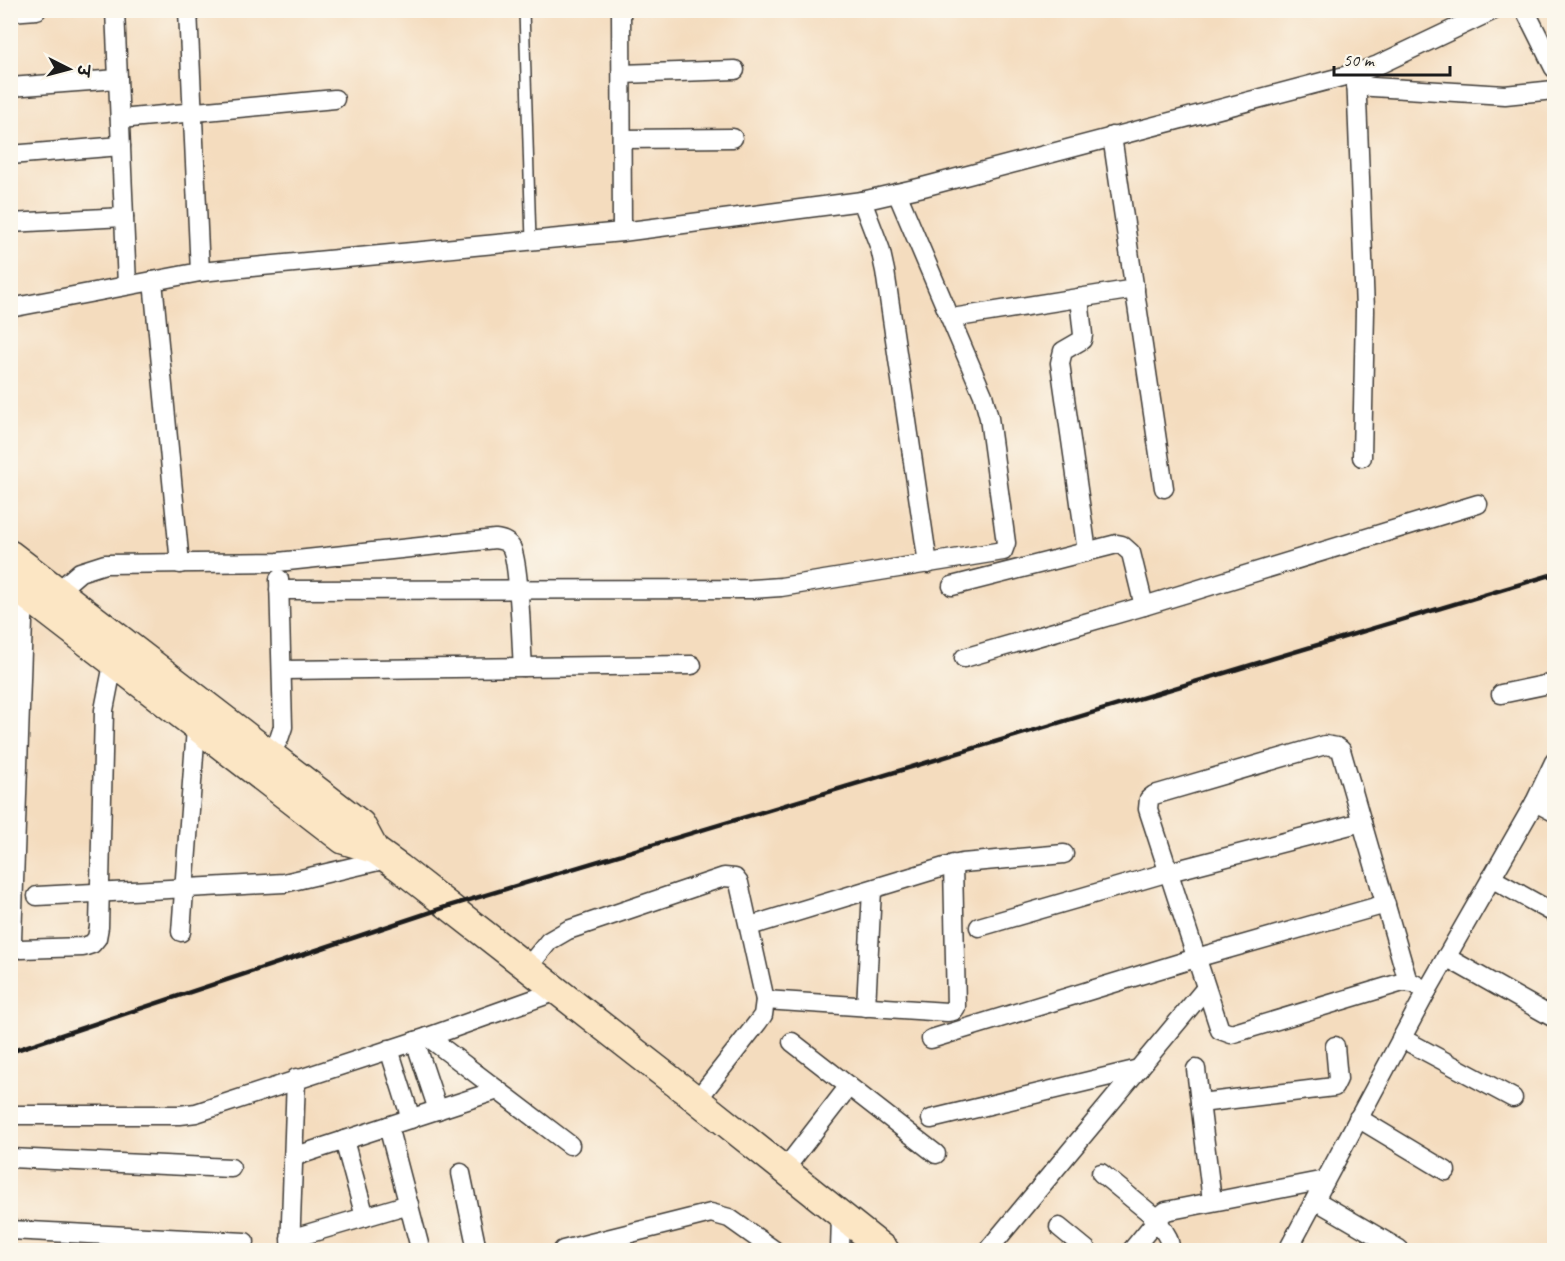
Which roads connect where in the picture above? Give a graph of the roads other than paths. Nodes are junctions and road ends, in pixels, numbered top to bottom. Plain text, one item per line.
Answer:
1 (37, 10) edge
2 (115, 10) edge
3 (188, 10) edge
4 (524, 10) edge
5 (621, 10) edge
6 (1494, 10) edge
7 (1525, 10) edge
8 (10, 12) edge
9 (1554, 68) edge
10 (735, 70) dead end
11 (621, 74) junction
12 (118, 79) junction
13 (1356, 80) junction
14 (10, 87) edge
15 (1554, 90) edge
16 (335, 99) dead end
17 (194, 114) junction
18 (120, 119) junction
19 (1112, 136) junction
20 (733, 138) dead end
21 (622, 139) junction
22 (121, 146) junction
23 (10, 155) edge
24 (897, 193) junction
25 (862, 201) junction
26 (124, 216) junction
27 (10, 223) edge
28 (622, 232) junction
29 (531, 241) junction
30 (200, 272) junction
31 (153, 281) junction
32 (127, 285) junction
33 (1135, 289) junction
34 (1079, 298) junction
35 (10, 308) edge
36 (952, 318) junction
37 (1362, 457) dead end
38 (1164, 488) dead end
39 (1478, 504) dead end
40 (1088, 552) junction
41 (10, 554) edge
42 (278, 562) junction
43 (180, 564) junction
44 (928, 564) junction
45 (33, 585) edge
46 (952, 586) dead end
47 (518, 589) junction
48 (279, 590) junction
49 (1144, 606) junction
50 (964, 657) dead end
51 (113, 664) junction
52 (692, 665) dead end
53 (523, 667) junction
54 (283, 670) junction
55 (1554, 683) edge
56 (1502, 694) dead end
57 (196, 728) junction
58 (269, 755) junction
59 (1554, 762) edge
60 (1535, 802) junction
61 (1554, 812) edge
62 (1362, 822) junction
63 (381, 854) junction
64 (1064, 854) dead end
65 (953, 864) junction
66 (1168, 872) junction
67 (1491, 878) junction
68 (183, 887) junction
69 (872, 890) junction
70 (100, 892) junction
71 (37, 896) dead end
72 (1386, 904) junction
73 (1554, 913) edge
74 (750, 926) junction
75 (978, 927) dead end
76 (181, 932) dead end
77 (1446, 957) junction
78 (1196, 958) junction
79 (528, 967) junction
80 (1408, 982) junction
81 (1205, 988) junction
82 (557, 991) junction
83 (1427, 991) junction
84 (765, 1000) junction
85 (866, 1007) junction
86 (1554, 1018) edge
87 (1401, 1038) junction
88 (422, 1039) junction
89 (931, 1039) dead end
90 (792, 1042) dead end
91 (1335, 1046) dead end
92 (389, 1049) junction
93 (1139, 1069) junction
94 (1196, 1069) dead end
95 (296, 1078) junction
96 (849, 1086) junction
97 (498, 1090) junction
98 (1513, 1098) dead end
99 (697, 1100) junction
100 (1200, 1102) junction
101 (438, 1110) junction
102 (10, 1115) edge
103 (1358, 1118) junction
104 (411, 1119) junction
105 (931, 1119) dead end
106 (388, 1126) junction
107 (344, 1140) junction
108 (570, 1145) dead end
109 (936, 1154) dead end
110 (293, 1156) junction
111 (10, 1158) edge
112 (231, 1168) dead end
113 (784, 1170) junction
114 (1446, 1172) dead end
115 (461, 1173) dead end
116 (1101, 1173) dead end
117 (1325, 1180) junction
118 (1315, 1200) junction
119 (1212, 1201) junction
120 (409, 1204) junction
121 (841, 1216) junction
122 (365, 1217) junction
123 (1157, 1219) junction
124 (1059, 1227) dead end
125 (10, 1230) edge
126 (245, 1242) dead end
127 (419, 1244) dead end
128 (290, 1245) edge
129 (768, 1248) edge
130 (1399, 1249) dead end
131 (477, 1251) edge
132 (563, 1251) edge
133 (840, 1251) edge
134 (885, 1251) edge
135 (988, 1251) edge
136 (1087, 1251) edge
137 (1132, 1251) edge
138 (1171, 1251) edge
139 (1288, 1251) edge

1 - 8 street
2 - 12 street
3 - 17 street
4 - 29 lane
5 - 11 street
6 - 13 street
7 - 9 street
10 - 11 street
11 - 21 street
12 - 14 street
12 - 18 street
13 - 15 street
13 - 19 street
13 - 37 street
16 - 17 street
17 - 18 street
17 - 30 street
18 - 22 street
19 - 24 street
19 - 33 street
20 - 21 street
21 - 28 street
22 - 23 street
22 - 26 street
24 - 25 street
24 - 36 street
25 - 28 street
25 - 44 street
26 - 27 street
26 - 32 street
28 - 29 street
29 - 30 street
30 - 31 street
31 - 32 street
31 - 43 street
32 - 35 street
33 - 34 street
33 - 38 street
34 - 36 street
34 - 40 street
36 - 44 street
39 - 49 street
40 - 46 street
40 - 49 street
41 - 45 main road
42 - 43 street
42 - 47 street
42 - 48 street
43 - 45 street
44 - 47 street
45 - 51 main road
45 - 58 main road
45 - 70 street
47 - 48 street
47 - 53 street
48 - 54 street
49 - 50 street
51 - 57 main road
51 - 70 street
52 - 53 street
53 - 54 street
54 - 58 street
55 - 56 street
57 - 63 main road
57 - 68 street
58 - 63 main road
59 - 60 street
60 - 61 street
60 - 67 street
62 - 66 street
62 - 66 street
62 - 72 street
63 - 68 street
63 - 79 main road
64 - 65 street
65 - 69 street
65 - 85 street
66 - 75 street
66 - 78 street
67 - 73 street
67 - 77 street
68 - 70 street
68 - 76 street
69 - 74 street
69 - 85 street
70 - 71 street
72 - 78 street
72 - 80 street
74 - 79 street
74 - 84 street
77 - 83 street
77 - 86 street
78 - 81 street
78 - 89 street
79 - 82 main road
80 - 81 street
80 - 83 street
81 - 93 street
82 - 88 street
82 - 99 main road
83 - 87 street
84 - 85 street
84 - 99 street
87 - 98 street
87 - 103 street
88 - 92 street
88 - 97 street
88 - 101 street
90 - 96 street
91 - 100 street
92 - 95 street
92 - 104 street
93 - 105 street
93 - 135 street
94 - 100 street
95 - 102 street
95 - 110 street
96 - 109 street
96 - 113 street
97 - 101 street
97 - 108 street
99 - 113 main road
100 - 119 street
101 - 104 street
103 - 114 street
103 - 117 street
104 - 106 street
106 - 107 street
106 - 120 street
107 - 110 street
107 - 122 street
110 - 128 street
111 - 112 street
113 - 121 main road
115 - 131 street
116 - 123 street
117 - 118 street
117 - 119 street
118 - 130 street
118 - 139 street
119 - 123 street
120 - 122 street
120 - 127 street
121 - 133 street
121 - 134 main road
122 - 128 street
123 - 137 street
123 - 138 street
124 - 136 street
125 - 126 street
129 - 132 street

